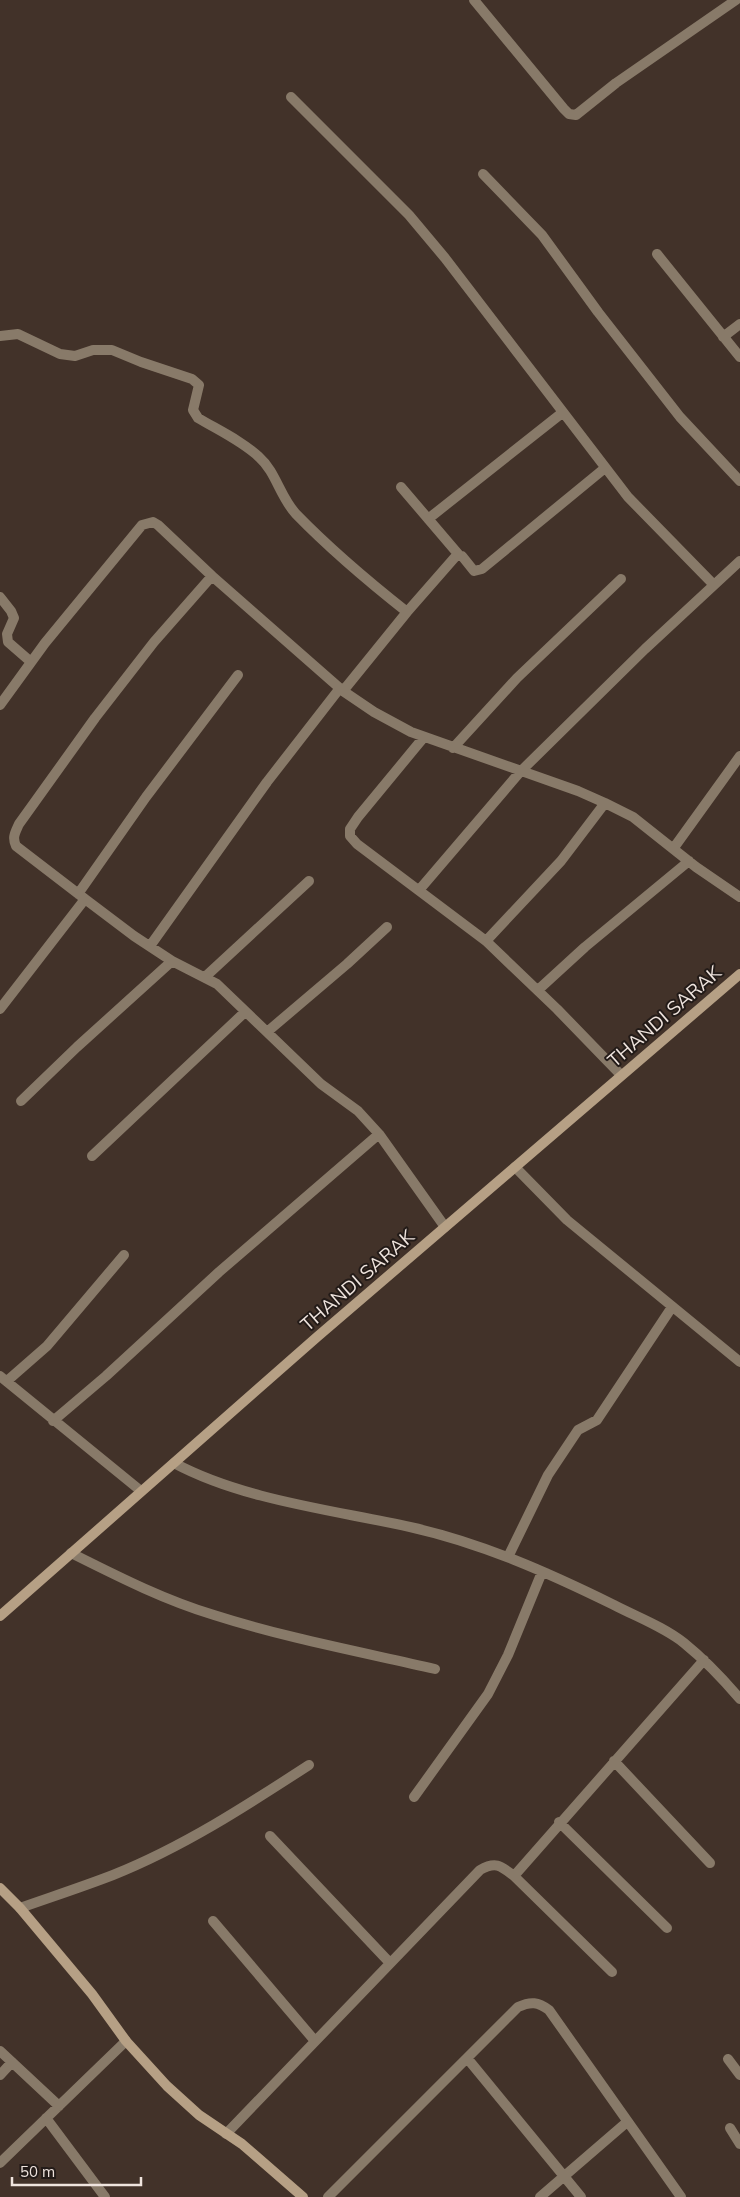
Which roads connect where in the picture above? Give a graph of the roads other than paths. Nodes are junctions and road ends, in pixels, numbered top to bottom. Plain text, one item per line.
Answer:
1 (474, 0) edge
2 (736, 0) edge
3 (291, 97) dead end
4 (483, 174) dead end
5 (657, 254) dead end
6 (740, 324) edge
7 (0, 336) edge
8 (723, 337) junction
9 (740, 357) edge
10 (562, 413) junction
11 (605, 468) junction
12 (740, 481) edge
13 (402, 488) dead end
14 (428, 519) junction
15 (459, 555) junction
16 (740, 561) edge
17 (212, 576) junction
18 (621, 578) dead end
19 (714, 585) junction
20 (0, 597) edge
21 (407, 612) junction
22 (31, 662) junction
23 (238, 675) dead end
24 (342, 690) junction
25 (0, 705) edge
26 (424, 737) junction
27 (453, 748) junction
28 (740, 756) edge
29 (520, 772) junction
30 (605, 803) junction
31 (673, 849) junction
32 (689, 861) junction
33 (309, 881) dead end
34 (420, 889) junction
35 (82, 896) junction
36 (740, 897) edge
37 (387, 927) dead end
38 (486, 941) junction
39 (150, 946) junction
40 (172, 961) junction
41 (740, 974) edge
42 (205, 977) junction
43 (538, 990) junction
44 (0, 1009) edge
45 (245, 1012) junction
46 (267, 1032) junction
47 (622, 1076) junction
48 (21, 1101) dead end
49 (379, 1134) junction
50 (92, 1156) dead end
51 (515, 1166) junction
52 (446, 1227) junction
53 (124, 1255) dead end
54 (672, 1307) junction
55 (740, 1362) edge
56 (3, 1378) edge
57 (53, 1421) junction
58 (174, 1463) junction
59 (142, 1491) junction
60 (71, 1553) junction
61 (508, 1557) junction
62 (542, 1572) junction
63 (0, 1616) edge
64 (704, 1660) junction
65 (435, 1669) dead end
66 (740, 1699) edge
67 (614, 1760) junction
68 (309, 1765) dead end
69 (414, 1797) dead end
70 (559, 1822) junction
71 (270, 1836) dead end
72 (710, 1863) dead end
73 (514, 1876) junction
74 (0, 1888) edge
75 (20, 1908) junction
76 (213, 1921) dead end
77 (667, 1928) dead end
78 (390, 1963) junction
79 (612, 1972) dead end
80 (126, 2040) junction
81 (315, 2041) junction
82 (0, 2051) edge
83 (467, 2058) junction
84 (728, 2058) dead end
85 (12, 2062) junction
86 (740, 2074) edge
87 (0, 2075) edge
88 (59, 2106) junction
89 (46, 2118) junction
90 (627, 2122) junction
91 (730, 2128) dead end
92 (226, 2134) junction
93 (740, 2144) edge
94 (0, 2163) edge
95 (564, 2178) junction
96 (105, 2197) edge
97 (302, 2197) edge
98 (328, 2197) edge
99 (540, 2197) edge
100 (581, 2197) edge
101 (680, 2197) edge

1 - 2 street
3 - 10 street
4 - 12 street
5 - 8 street
6 - 8 street
7 - 21 street
8 - 9 street
10 - 11 street
10 - 14 street
11 - 15 street
11 - 19 street
13 - 14 street
14 - 15 street
15 - 21 street
16 - 19 street
17 - 22 street
17 - 24 street
17 - 35 street
18 - 27 street
19 - 29 street
20 - 22 street
21 - 24 street
22 - 25 street
23 - 35 street
24 - 26 street
24 - 39 street
26 - 27 street
26 - 34 street
27 - 29 street
28 - 31 street
29 - 30 street
29 - 34 street
30 - 31 street
30 - 38 street
31 - 32 street
32 - 36 street
32 - 43 street
33 - 42 street
34 - 38 street
35 - 39 street
35 - 44 street
37 - 46 street
38 - 43 street
39 - 40 street
40 - 42 street
40 - 48 street
41 - 47 main road, THANDI SARAK
42 - 45 street
43 - 47 street
45 - 46 street
45 - 50 street
46 - 49 street
47 - 51 main road, THANDI SARAK
49 - 52 street
49 - 57 street
51 - 52 main road, THANDI SARAK
51 - 54 street
52 - 58 main road, THANDI SARAK
53 - 56 street
54 - 55 street
54 - 61 street
56 - 57 street
57 - 59 street
58 - 59 main road, THANDI SARAK
58 - 61 street
59 - 60 main road, THANDI SARAK
60 - 63 main road, THANDI SARAK
60 - 65 street
61 - 62 street
62 - 64 street
62 - 69 street
64 - 66 street
64 - 67 street
67 - 70 street
67 - 72 street
68 - 75 street
70 - 73 street
70 - 77 street
71 - 78 street
73 - 78 street
73 - 79 street
74 - 75 main road
75 - 80 main road
76 - 81 street
78 - 81 street
80 - 88 street
80 - 92 main road
81 - 92 street
82 - 85 street
83 - 90 street
83 - 95 street
83 - 98 street
84 - 86 street
85 - 87 street
85 - 88 street
88 - 89 street
89 - 94 street
89 - 96 street
90 - 95 street
90 - 101 street
91 - 93 street
92 - 97 main road
95 - 99 street
95 - 100 street

